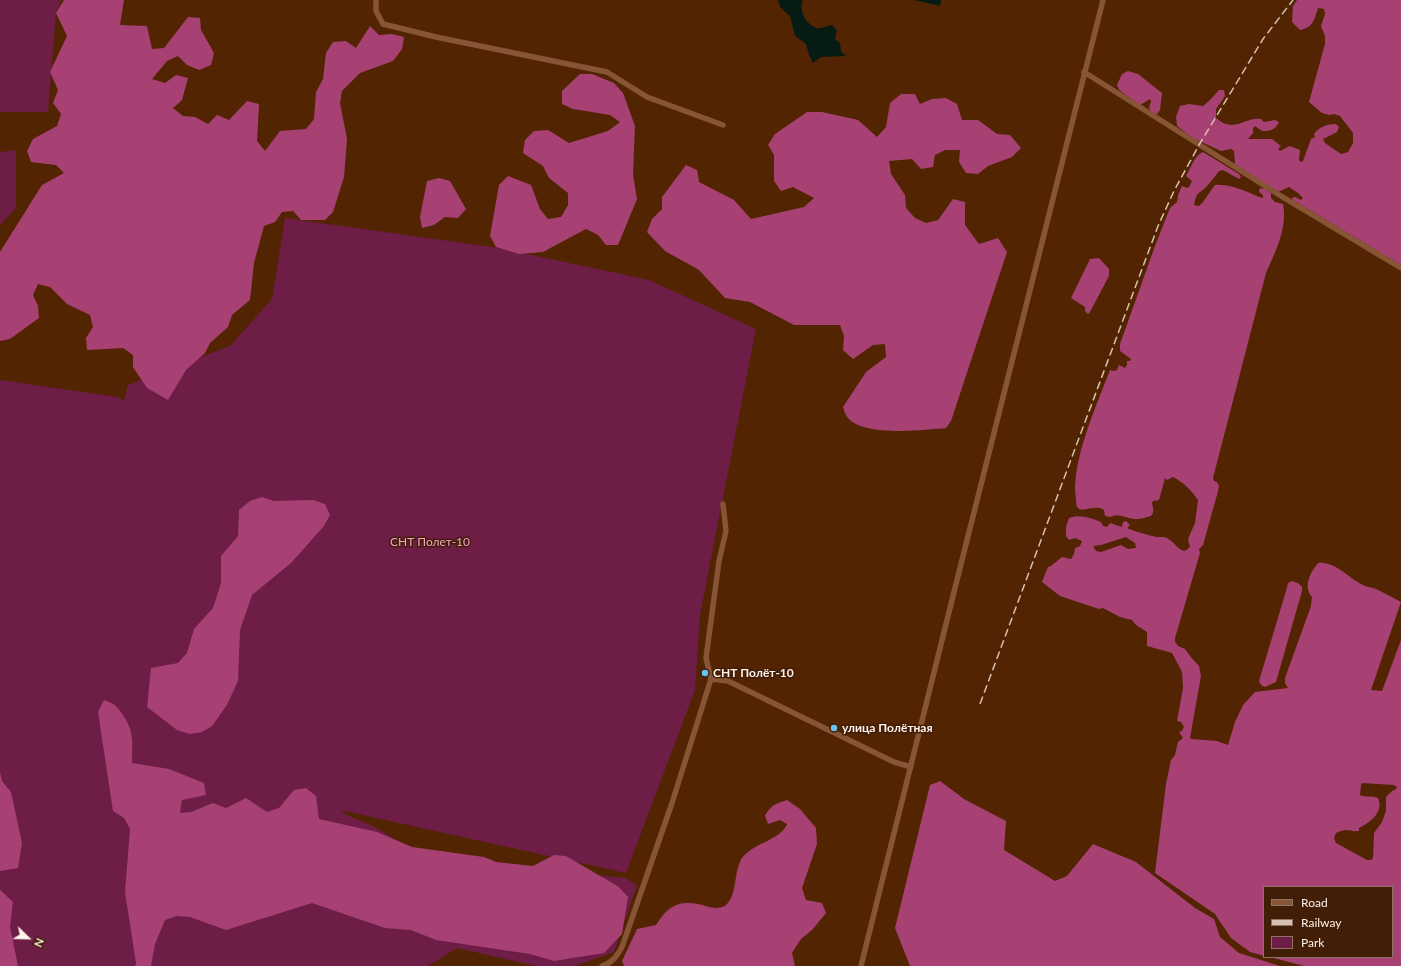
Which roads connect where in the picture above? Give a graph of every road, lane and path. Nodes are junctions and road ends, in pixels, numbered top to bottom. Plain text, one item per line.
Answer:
1 (376, 0) edge
2 (1103, 0) edge
3 (1084, 72) junction
4 (723, 125) dead end
5 (1401, 268) edge
6 (723, 504) dead end
7 (711, 680) junction
8 (911, 767) junction
9 (602, 966) edge
10 (861, 966) edge

1 - 4 street
2 - 3 street
3 - 5 street
3 - 8 street
6 - 7 street
7 - 8 street
7 - 9 street
8 - 10 street

